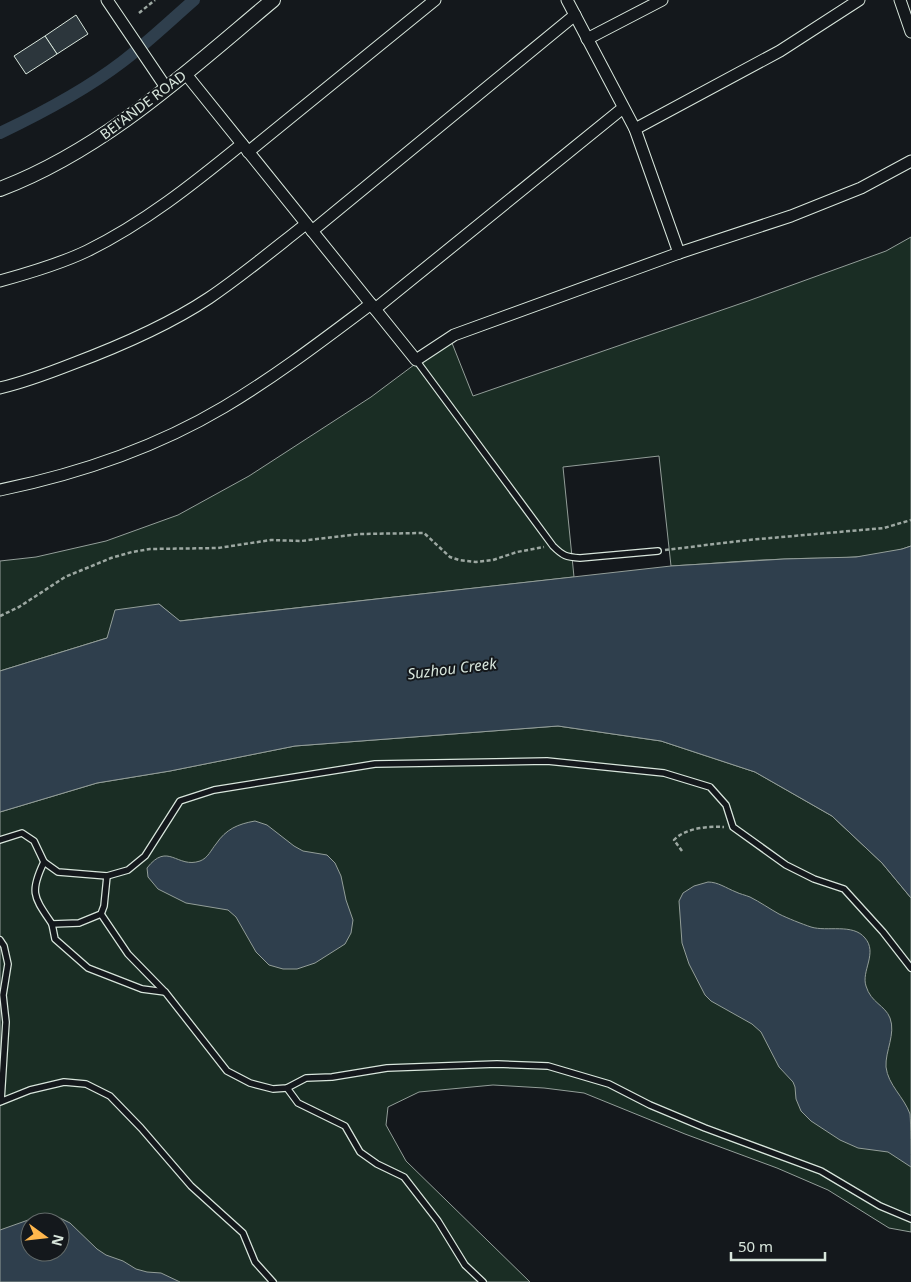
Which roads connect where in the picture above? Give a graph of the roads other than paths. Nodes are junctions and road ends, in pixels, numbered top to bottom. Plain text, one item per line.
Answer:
1 (107, 0) edge
2 (273, 0) edge
3 (435, 0) edge
4 (567, 0) edge
5 (662, 0) edge
6 (859, 0) edge
7 (900, 0) edge
8 (575, 15) junction
9 (911, 32) edge
10 (587, 39) junction
11 (185, 73) junction
12 (167, 89) junction
13 (623, 108) junction
14 (635, 129) junction
15 (245, 148) junction
16 (911, 161) edge
17 (0, 189) edge
18 (309, 228) junction
19 (679, 253) junction
20 (0, 282) edge
21 (373, 306) junction
22 (416, 360) junction
23 (0, 388) edge
24 (0, 490) edge
25 (658, 551) road end
26 (0, 840) edge
27 (44, 862) junction
28 (107, 876) junction
29 (101, 914) junction
30 (52, 924) junction
31 (0, 940) edge
32 (911, 968) edge
33 (166, 993) junction
34 (287, 1088) junction
35 (0, 1102) edge
36 (911, 1219) edge
37 (273, 1282) edge
38 (483, 1282) edge

1 - 12 street
2 - 11 street, BEI'ANDE ROAD
3 - 15 street
4 - 8 street
5 - 10 street
6 - 14 street
7 - 9 street
8 - 10 street
8 - 18 street
10 - 13 street
11 - 12 street, BEI'ANDE ROAD
11 - 15 street
12 - 17 street, BEI'ANDE ROAD
13 - 14 street
13 - 21 street
14 - 19 street
15 - 18 street
15 - 20 street
16 - 19 street
18 - 21 street
18 - 23 street
19 - 22 street
21 - 22 street
21 - 24 street
22 - 25 lane
26 - 27 lane
27 - 28 lane
27 - 30 lane
28 - 29 lane
28 - 32 lane
29 - 30 lane
29 - 33 lane
30 - 33 lane
31 - 35 lane
33 - 34 lane
34 - 36 lane
34 - 38 lane
35 - 37 lane

